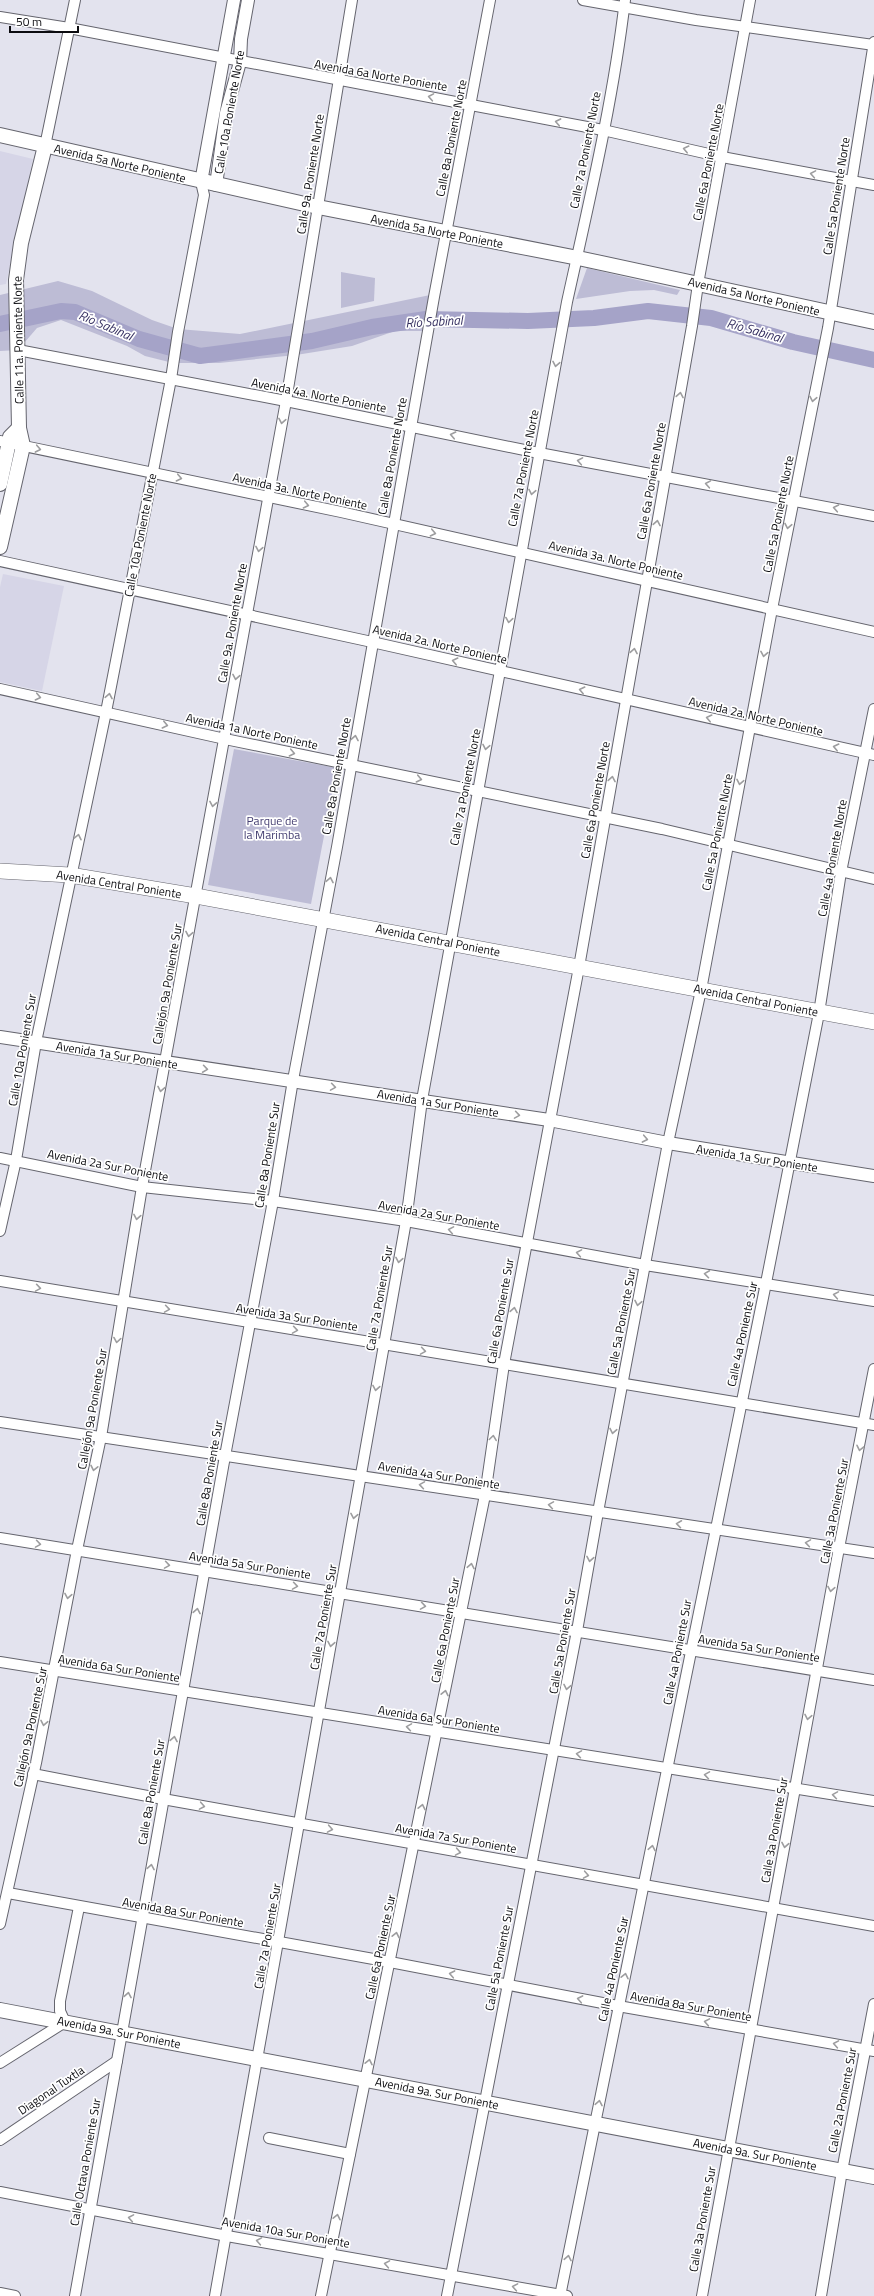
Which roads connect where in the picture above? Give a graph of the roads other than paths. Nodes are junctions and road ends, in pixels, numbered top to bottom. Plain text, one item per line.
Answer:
1 (75, 0) edge
2 (234, 0) edge
3 (248, 0) edge
4 (352, 0) edge
5 (490, 0) edge
6 (583, 0) edge
7 (750, 0) edge
8 (624, 3) edge
9 (0, 17) edge
10 (746, 27) junction
11 (70, 28) junction
12 (874, 44) edge
13 (222, 59) junction
14 (240, 62) junction
15 (338, 80) junction
16 (471, 105) junction
17 (603, 130) junction
18 (0, 135) edge
19 (46, 146) junction
20 (722, 157) junction
21 (852, 181) junction
22 (216, 185) junction
23 (874, 185) edge
24 (202, 189) junction
25 (318, 208) junction
26 (447, 233) junction
27 (578, 258) junction
28 (698, 284) junction
29 (831, 313) junction
30 (874, 322) edge
31 (18, 350) junction
32 (171, 379) junction
33 (286, 401) junction
34 (411, 426) junction
35 (19, 428) junction
36 (4, 442) edge
37 (23, 446) junction
38 (539, 453) junction
39 (152, 472) junction
40 (665, 476) junction
41 (0, 484) edge
42 (268, 497) junction
43 (794, 500) junction
44 (874, 516) edge
45 (393, 524) junction
46 (0, 547) edge
47 (520, 552) junction
48 (0, 561) edge
49 (647, 581) junction
50 (130, 590) junction
51 (772, 608) junction
52 (247, 616) junction
53 (874, 632) edge
54 (372, 642) junction
55 (500, 672) junction
56 (0, 689) edge
57 (626, 700) junction
58 (874, 709) edge
59 (106, 712) junction
60 (750, 728) junction
61 (224, 738) junction
62 (869, 754) edge
63 (351, 765) junction
64 (477, 791) junction
65 (605, 817) junction
66 (727, 844) junction
67 (0, 871) edge
68 (842, 872) junction
69 (70, 875) junction
70 (874, 878) edge
71 (196, 896) junction
72 (323, 918) junction
73 (450, 942) junction
74 (579, 966) junction
75 (702, 990) junction
76 (818, 1013) junction
77 (874, 1022) edge
78 (0, 1037) edge
79 (36, 1042) junction
80 (166, 1063) junction
81 (293, 1080) junction
82 (422, 1100) junction
83 (549, 1120) junction
84 (668, 1143) junction
85 (0, 1158) edge
86 (16, 1160) junction
87 (788, 1164) junction
88 (874, 1176) edge
89 (142, 1187) junction
90 (273, 1201) junction
91 (406, 1221) junction
92 (0, 1231) edge
93 (526, 1243) junction
94 (645, 1265) junction
95 (0, 1281) edge
96 (766, 1283) junction
97 (874, 1301) edge
98 (123, 1302) junction
99 (250, 1322) junction
100 (384, 1344) junction
101 (504, 1364) junction
102 (874, 1369) edge
103 (623, 1384) junction
104 (741, 1403) junction
105 (0, 1422) edge
106 (869, 1424) edge
107 (101, 1437) junction
108 (224, 1456) junction
109 (361, 1476) junction
110 (485, 1495) junction
111 (598, 1512) junction
112 (715, 1529) junction
113 (0, 1538) edge
114 (839, 1548) junction
115 (77, 1550) junction
116 (874, 1553) edge
117 (204, 1571) junction
118 (340, 1593) junction
119 (462, 1613) junction
120 (577, 1631) junction
121 (690, 1650) junction
122 (0, 1662) edge
123 (817, 1670) junction
124 (55, 1671) junction
125 (874, 1680) edge
126 (183, 1691) junction
127 (319, 1713) junction
128 (438, 1732) junction
129 (554, 1750) junction
130 (667, 1768) junction
131 (33, 1774) junction
132 (794, 1788) junction
133 (163, 1800) junction
134 (874, 1801) edge
135 (300, 1824) junction
136 (414, 1844) junction
137 (530, 1865) junction
138 (645, 1885) junction
139 (8, 1893) junction
140 (79, 1907) junction
141 (774, 1908) junction
142 (142, 1918) junction
143 (0, 1924) edge
144 (874, 1926) edge
145 (279, 1942) junction
146 (390, 1962) junction
147 (507, 1984) junction
148 (874, 2004) edge
149 (618, 2006) junction
150 (0, 2010) edge
151 (65, 2022) junction
152 (750, 2029) junction
153 (122, 2033) junction
154 (869, 2050) edge
155 (258, 2059) junction
156 (117, 2061) junction
157 (0, 2063) edge
158 (365, 2080) junction
159 (484, 2102) junction
160 (595, 2123) junction
161 (269, 2138) dead end
162 (0, 2140) edge
163 (728, 2149) junction
164 (350, 2154) junction
165 (842, 2171) junction
166 (874, 2177) edge
167 (0, 2192) edge
168 (91, 2210) junction
169 (227, 2236) junction
170 (330, 2253) junction
171 (451, 2275) junction
172 (0, 2293) edge
173 (15, 2296) edge
174 (75, 2296) edge
175 (215, 2296) edge
176 (321, 2296) edge
177 (447, 2296) edge
178 (562, 2296) edge
179 (702, 2296) edge
180 (821, 2296) edge

1 - 11 street, Calle 11a. Poniente Norte
2 - 13 street, Calle 10a Poniente Norte
3 - 14 street, Calle 10a Poniente Norte
4 - 15 street, Calle 9a. Poniente Norte
5 - 16 street, Calle 8a Poniente Norte
6 - 8 street
7 - 10 street, Calle 6a Poniente Norte
8 - 10 street
8 - 17 street, Calle 7a Poniente Norte
9 - 11 street, Avenida 6a Norte Poniente
10 - 12 street
10 - 20 street, Calle 6a Poniente Norte
11 - 13 street, Avenida 6a Norte Poniente
11 - 19 street, Calle 11a. Poniente Norte
12 - 21 street, Calle 5a Poniente Norte
13 - 14 street, Avenida 6a Norte Poniente
13 - 24 street, Calle 10a Poniente Norte
14 - 15 street, Avenida 6a Norte Poniente
14 - 22 street, Calle 10a Poniente Norte
16 -> 15 street, Avenida 6a Norte Poniente
15 - 25 street, Calle 9a. Poniente Norte
17 -> 16 street, Avenida 6a Norte Poniente
16 - 26 street, Calle 8a Poniente Norte
20 -> 17 street, Avenida 6a Norte Poniente
17 - 27 street, Calle 7a Poniente Norte
18 - 19 main road, Avenida 5a Norte Poniente
19 - 24 main road, Avenida 5a Norte Poniente
19 - 31 main road, Calle 11a. Poniente Norte
21 -> 20 street, Avenida 6a Norte Poniente
20 - 28 street, Calle 6a Poniente Norte
21 - 23 street, Avenida 6a Norte Poniente
21 - 29 street, Calle 5a Poniente Norte
22 - 24 main road, Avenida 5a Norte Poniente
22 - 25 main road, Avenida 5a Norte Poniente
24 - 32 street, Calle 10a Poniente Norte
25 - 26 main road, Avenida 5a Norte Poniente
25 - 33 street, Calle 9a. Poniente Norte
26 - 27 main road, Avenida 5a Norte Poniente
26 - 34 street, Calle 8a Poniente Norte
27 - 28 main road, Avenida 5a Norte Poniente
27 -> 38 street, Calle 7a Poniente Norte
28 - 29 main road, Avenida 5a Norte Poniente
40 -> 28 street, Calle 6a Poniente Norte
29 - 30 main road, Avenida 5a Norte Poniente
29 -> 43 street, Calle 5a Poniente Norte
31 - 32 street, Avenida 4a. Norte Poniente
31 - 35 main road, Calle 11a. Poniente Norte
32 - 33 street, Avenida 4a. Norte Poniente
32 - 39 street, Calle 10a Poniente Norte
33 - 34 street, Avenida 4a. Norte Poniente
33 -> 42 street, Calle 9a. Poniente Norte
38 -> 34 street, Avenida 4a. Norte Poniente
34 - 45 street, Calle 8a Poniente Norte
35 - 36 main road
35 - 37 main road, Calle 11a. Poniente Norte
36 - 37 street, Avenida 3a. Norte Poniente
36 - 41 main road
37 -> 39 street, Avenida 3a. Norte Poniente
37 - 46 main road
40 -> 38 street, Avenida 4a. Norte Poniente
38 -> 47 street, Calle 7a Poniente Norte
39 -> 42 street, Avenida 3a. Norte Poniente
39 - 50 street, Calle 10a Poniente Norte
43 -> 40 street, Avenida 4a. Norte Poniente
49 -> 40 street, Calle 6a Poniente Norte
42 -> 45 street, Avenida 3a. Norte Poniente
42 -> 52 street, Calle 9a. Poniente Norte
44 -> 43 street, Avenida 4a. Norte Poniente
43 -> 51 street, Calle 5a Poniente Norte
45 -> 47 street, Avenida 3a. Norte Poniente
45 - 54 street, Calle 8a Poniente Norte
47 - 49 street, Avenida 3a. Norte Poniente
47 -> 55 street, Calle 7a Poniente Norte
48 - 50 street, Avenida 2a. Norte Poniente
49 - 51 street, Avenida 3a. Norte Poniente
57 -> 49 street, Calle 6a Poniente Norte
50 - 52 street, Avenida 2a. Norte Poniente
59 -> 50 street, Calle 10a Poniente Norte
51 - 53 street, Avenida 3a. Norte Poniente
51 -> 60 street, Calle 5a Poniente Norte
52 - 54 street, Avenida 2a. Norte Poniente
52 -> 61 street, Calle 9a. Poniente Norte
55 -> 54 street, Avenida 2a. Norte Poniente
63 -> 54 street, Calle 8a Poniente Norte
57 -> 55 street, Avenida 2a. Norte Poniente
55 -> 64 street, Calle 7a Poniente Norte
56 -> 59 street, Avenida 1a Norte Poniente
60 -> 57 street, Avenida 2a. Norte Poniente
65 -> 57 street, Calle 6a Poniente Norte
58 - 62 street, Calle 4a Poniente Norte
59 -> 61 street, Avenida 1a Norte Poniente
69 -> 59 street, Calle 10a Poniente Norte
62 -> 60 street, Avenida 2a. Norte Poniente
60 -> 66 street, Calle 5a Poniente Norte
61 -> 63 street, Avenida 1a Norte Poniente
61 -> 71 street, Calle 9a. Poniente Norte
62 - 68 street, Calle 4a Poniente Norte
63 -> 64 street, Avenida 1a Norte Poniente
72 -> 63 street, Calle 8a Poniente Norte
64 - 65 street, Avenida 1a Norte Poniente
64 - 73 street, Calle 7a Poniente Norte
65 - 66 street, Avenida 1a Norte Poniente
65 - 74 street, Calle 6a Poniente Norte
66 - 68 street, Avenida 1a Norte Poniente
66 - 75 street, Calle 5a Poniente Norte
67 - 69 main road, Avenida Central Poniente
68 - 70 street, Avenida 1a Norte Poniente
68 - 76 street, Calle 4a Poniente Norte
69 - 71 main road, Avenida Central Poniente
69 - 79 street, Calle 10a Poniente Sur
71 - 72 main road, Avenida Central Poniente
71 -> 80 street, Callejón 9a Poniente Sur
72 - 73 main road, Avenida Central Poniente
72 - 81 street, Calle 8a Poniente Sur
73 - 74 main road, Avenida Central Poniente
73 - 82 street, Calle 7a Poniente Sur
74 - 75 main road, Avenida Central Poniente
74 - 83 street, Calle 6a Poniente Sur
75 - 76 main road, Avenida Central Poniente
75 - 84 street, Calle 5a Poniente Sur
76 - 77 main road, Avenida Central Poniente
76 - 87 street, Calle 4a Poniente Sur
78 - 79 street, Avenida 1a Sur Poniente
79 - 80 street, Avenida 1a Sur Poniente
79 - 86 street, Calle 10a Poniente Sur
80 -> 81 street, Avenida 1a Sur Poniente
80 -> 89 street, Callejón 9a Poniente Sur
81 -> 82 street, Avenida 1a Sur Poniente
81 - 90 street, Calle 8a Poniente Sur
82 -> 83 street, Avenida 1a Sur Poniente
82 - 91 street, Calle 7a Poniente Sur
83 -> 84 street, Avenida 1a Sur Poniente
83 - 93 street, Calle 6a Poniente Sur
84 - 87 street, Avenida 1a Sur Poniente
84 - 94 street, Calle 5a Poniente Sur
85 - 86 street, Avenida 2a Sur Poniente
86 - 89 street, Avenida 2a Sur Poniente
86 - 92 street, Calle 10a Poniente Sur
87 - 88 street, Avenida 1a Sur Poniente
87 - 96 street, Calle 4a Poniente Sur
89 - 90 street, Avenida 2a Sur Poniente
89 -> 98 street, Callejón 9a Poniente Sur
90 - 91 street, Avenida 2a Sur Poniente
90 - 99 street, Calle 8a Poniente Sur
93 -> 91 street, Avenida 2a Sur Poniente
91 -> 100 street, Calle 7a Poniente Sur
94 -> 93 street, Avenida 2a Sur Poniente
101 -> 93 street, Calle 6a Poniente Sur
96 -> 94 street, Avenida 2a Sur Poniente
94 -> 103 street, Calle 5a Poniente Sur
95 -> 98 street, Avenida 3a Sur Poniente
97 -> 96 street, Avenida 2a Sur Poniente
96 - 104 street, Calle 4a Poniente Sur
98 -> 99 street, Avenida 3a Sur Poniente
98 -> 107 street, Callejón 9a Poniente Sur
99 -> 100 street, Avenida 3a Sur Poniente
99 - 108 street, Calle 8a Poniente Sur
100 -> 101 street, Avenida 3a Sur Poniente
100 -> 109 street, Calle 7a Poniente Sur
101 - 103 street, Avenida 3a Sur Poniente
110 -> 101 street, Calle 6a Poniente Sur
102 - 106 street, Calle 3a Poniente Sur
103 - 104 street, Avenida 3a Sur Poniente
103 -> 111 street, Calle 5a Poniente Sur
104 - 106 street, Avenida 3a Sur Poniente
104 - 112 street, Calle 4a Poniente Sur
105 - 107 street, Avenida 4a Sur Poniente
106 -> 114 street, Calle 3a Poniente Sur
107 - 108 street, Avenida 4a Sur Poniente
107 -> 115 street, Callejón 9a Poniente Sur
108 - 109 street, Avenida 4a Sur Poniente
108 - 117 street, Calle 8a Poniente Sur
110 -> 109 street, Avenida 4a Sur Poniente
109 -> 118 street, Calle 7a Poniente Sur
111 -> 110 street, Avenida 4a Sur Poniente
119 -> 110 street, Calle 6a Poniente Sur
112 -> 111 street, Avenida 4a Sur Poniente
111 -> 120 street, Calle 5a Poniente Sur
114 -> 112 street, Avenida 4a Sur Poniente
112 - 121 street, Calle 4a Poniente Sur
113 -> 115 street, Avenida 5a Sur Poniente
114 - 116 street, Avenida 4a Sur Poniente
114 -> 123 street, Calle 3a Poniente Sur
115 -> 117 street, Avenida 5a Sur Poniente
115 -> 124 street, Callejón 9a Poniente Sur
117 -> 118 street, Avenida 5a Sur Poniente
126 -> 117 street, Calle 8a Poniente Sur
118 -> 119 street, Avenida 5a Sur Poniente
118 -> 127 street, Calle 7a Poniente Sur
119 - 120 street, Avenida 5a Sur Poniente
128 -> 119 street, Calle 6a Poniente Sur
120 - 121 street, Avenida 5a Sur Poniente
120 -> 129 street, Calle 5a Poniente Sur
121 - 123 street, Avenida 5a Sur Poniente
121 - 130 street, Calle 4a Poniente Sur
122 - 124 street, Avenida 6a Sur Poniente
123 - 125 street, Avenida 5a Sur Poniente
123 -> 132 street, Calle 3a Poniente Sur
124 - 126 street, Avenida 6a Sur Poniente
124 -> 131 street, Callejón 9a Poniente Sur
126 - 127 street, Avenida 6a Sur Poniente
133 -> 126 street, Calle 8a Poniente Sur
128 -> 127 street, Avenida 6a Sur Poniente
127 - 135 street, Calle 7a Poniente Sur
128 - 129 street, Avenida 6a Sur Poniente
136 -> 128 street, Calle 6a Poniente Sur
130 -> 129 street, Avenida 6a Sur Poniente
129 - 137 street, Calle 5a Poniente Sur
132 -> 130 street, Avenida 6a Sur Poniente
138 -> 130 street, Calle 4a Poniente Sur
131 - 133 street, Avenida 7a Sur Poniente
131 - 139 street, Callejón 9a Poniente Sur
134 -> 132 street, Avenida 6a Sur Poniente
132 -> 141 street, Calle 3a Poniente Sur
133 -> 135 street, Avenida 7a Sur Poniente
142 -> 133 street, Calle 8a Poniente Sur
135 -> 136 street, Avenida 7a Sur Poniente
135 - 145 street, Calle 7a Poniente Sur
136 -> 137 street, Avenida 7a Sur Poniente
146 -> 136 street, Calle 6a Poniente Sur
137 -> 138 street, Avenida 7a Sur Poniente
137 - 147 street, Calle 5a Poniente Sur
138 - 141 street, Avenida 7a Sur Poniente
149 -> 138 street, Calle 4a Poniente Sur
139 - 140 street, Avenida 8a Sur Poniente
139 - 143 street, Callejón 9a Poniente Sur
140 - 142 street, Avenida 8a Sur Poniente
140 - 151 street
141 - 144 street, Avenida 7a Sur Poniente
141 - 152 street, Calle 3a Poniente Sur
142 - 145 street, Avenida 8a Sur Poniente
153 -> 142 street, Calle 8a Poniente Sur
145 - 146 street, Avenida 8a Sur Poniente
145 - 155 street, Calle 7a Poniente Sur
147 -> 146 street, Avenida 8a Sur Poniente
158 -> 146 street, Calle 6a Poniente Sur
149 -> 147 street, Avenida 8a Sur Poniente
147 - 159 street, Calle 5a Poniente Sur
148 - 154 street, Calle 2a Poniente Sur
152 -> 149 street, Avenida 8a Sur Poniente
160 -> 149 street, Calle 4a Poniente Sur
150 - 151 main road, Avenida 9a. Sur Poniente
151 - 153 main road, Avenida 9a. Sur Poniente
151 - 157 street
154 -> 152 street, Avenida 8a Sur Poniente
152 - 163 street, Calle 3a Poniente Sur
153 - 155 main road, Avenida 9a. Sur Poniente
153 - 156 street, Calle Octava Poniente Sur
154 - 165 street, Calle 2a Poniente Sur
155 - 158 main road, Avenida 9a. Sur Poniente
155 - 169 street, Calle 7a Poniente Sur
156 - 162 street, Diagonal Tuxtla
156 - 168 street, Calle Octava Poniente Sur
158 - 159 main road, Avenida 9a. Sur Poniente
158 - 164 street, Calle 6a Poniente Sur
159 - 160 main road, Avenida 9a. Sur Poniente
159 - 171 street, Calle 5a Poniente Sur
160 - 163 main road, Avenida 9a. Sur Poniente
178 -> 160 street, Calle 4a Poniente Sur
161 - 164 street
163 - 165 main road, Avenida 9a. Sur Poniente
163 - 179 street, Calle 3a Poniente Sur
170 -> 164 street, Calle 6a Poniente Sur
165 - 166 main road, Avenida 9a. Sur Poniente
165 - 180 street, Calle 2a Poniente Sur
167 - 168 street, Avenida 10a Sur Poniente
169 -> 168 street, Avenida 10a Sur Poniente
168 - 174 street, Calle Octava Poniente Sur
170 -> 169 street, Avenida 10a Sur Poniente
169 - 175 street, Calle 7a Poniente Sur
171 -> 170 street, Avenida 10a Sur Poniente
170 - 176 street, Calle 6a Poniente Sur
171 - 177 street, Calle 5a Poniente Sur
178 -> 171 street, Avenida 10a Sur Poniente
172 - 173 street

